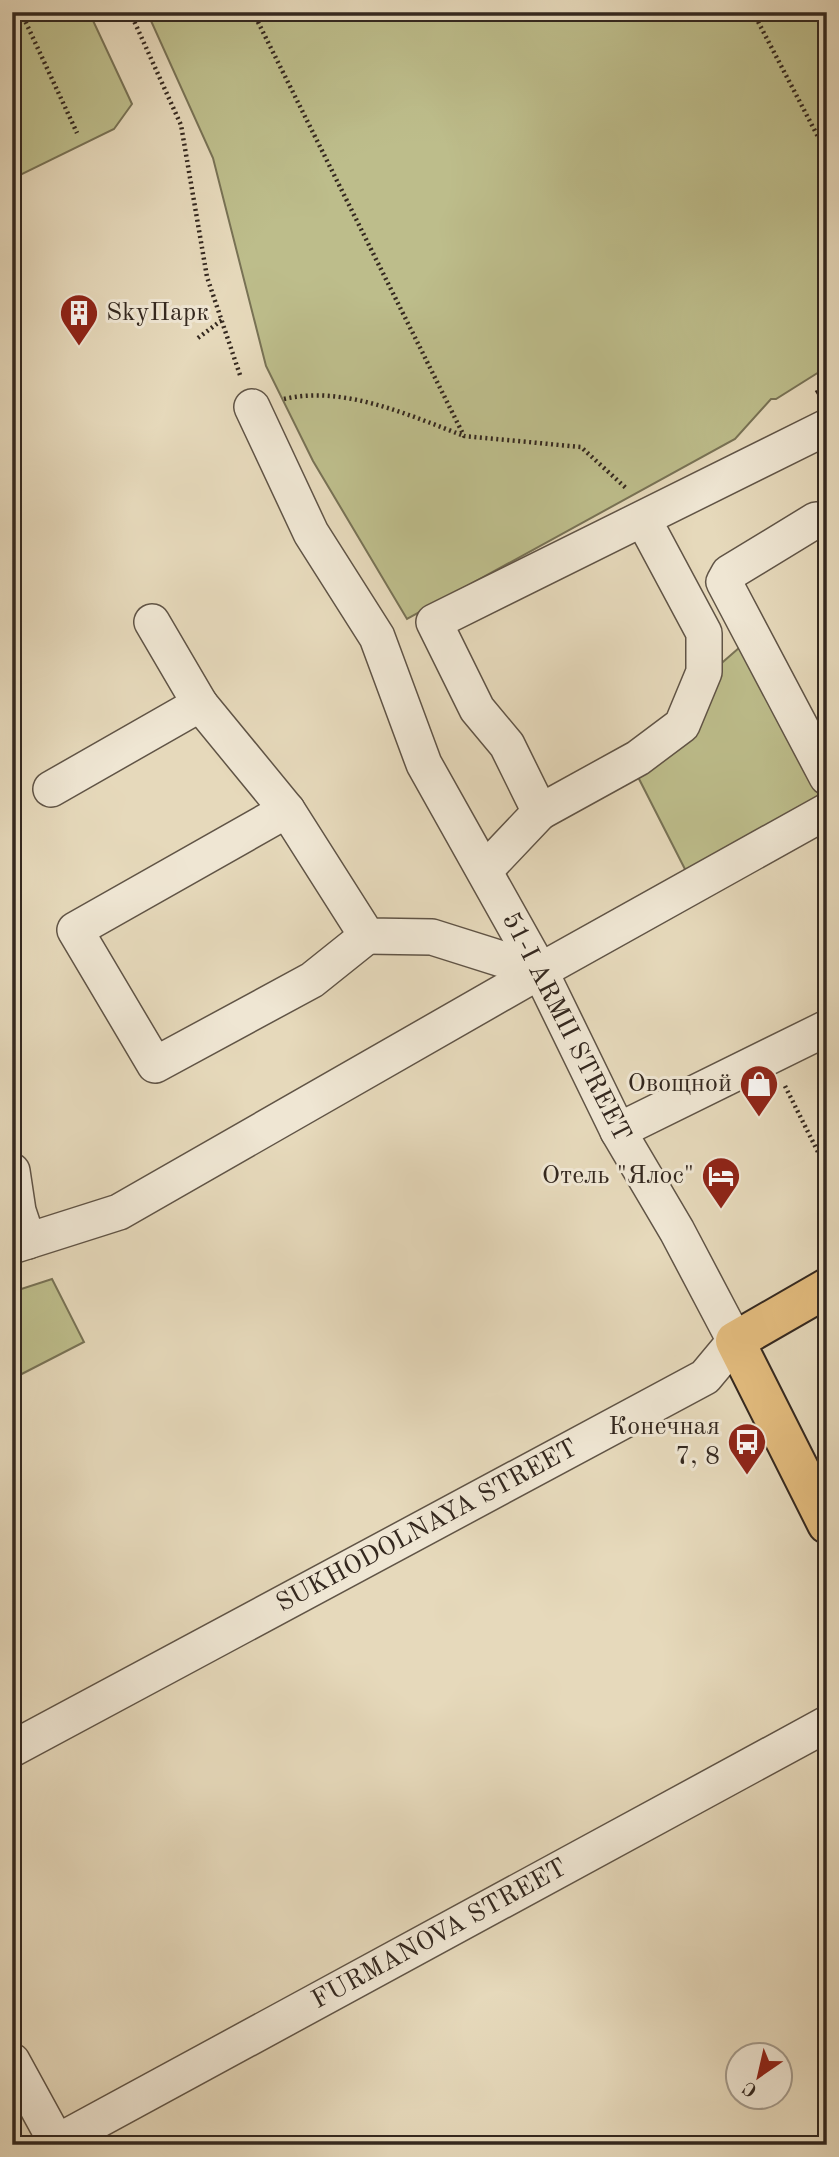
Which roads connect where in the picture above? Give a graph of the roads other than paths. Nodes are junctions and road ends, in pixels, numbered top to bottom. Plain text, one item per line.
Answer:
1 (251, 407) road end
2 (827, 427) edge
3 (637, 508) junction
4 (827, 521) edge
5 (152, 622) dead end
6 (200, 704) junction
7 (827, 777) edge
8 (51, 789) dead end
9 (287, 810) junction
10 (540, 811) junction
11 (827, 811) edge
12 (485, 870) junction
13 (367, 936) junction
14 (540, 971) junction
15 (827, 1028) edge
16 (618, 1131) junction
17 (12, 1171) edge
18 (20, 1244) edge
19 (827, 1288) edge
20 (735, 1340) junction
21 (815, 1471) edge
22 (827, 1524) edge
23 (827, 1724) edge
24 (12, 1749) edge
25 (12, 2061) edge
26 (56, 2144) edge

1 - 12 street, 51-I ARMII STREET
2 - 3 street
3 - 10 street
3 - 10 street
4 - 7 street
5 - 6 street
6 - 8 street
6 - 9 street
9 - 13 street
9 - 13 street
10 - 12 street
11 - 14 street
12 - 14 street, 51-I ARMII STREET
13 - 14 street
14 - 16 street, 51-I ARMII STREET
14 - 18 street
15 - 16 street
16 - 20 street, 51-I ARMII STREET
17 - 18 street
19 - 20 main road, SUKHODOLNAYA STREET
20 - 21 main road, 51-I ARMII STREET
20 - 24 street, SUKHODOLNAYA STREET
21 - 22 main road, 51-I ARMII STREET
23 - 26 street, FURMANOVA STREET
25 - 26 street

